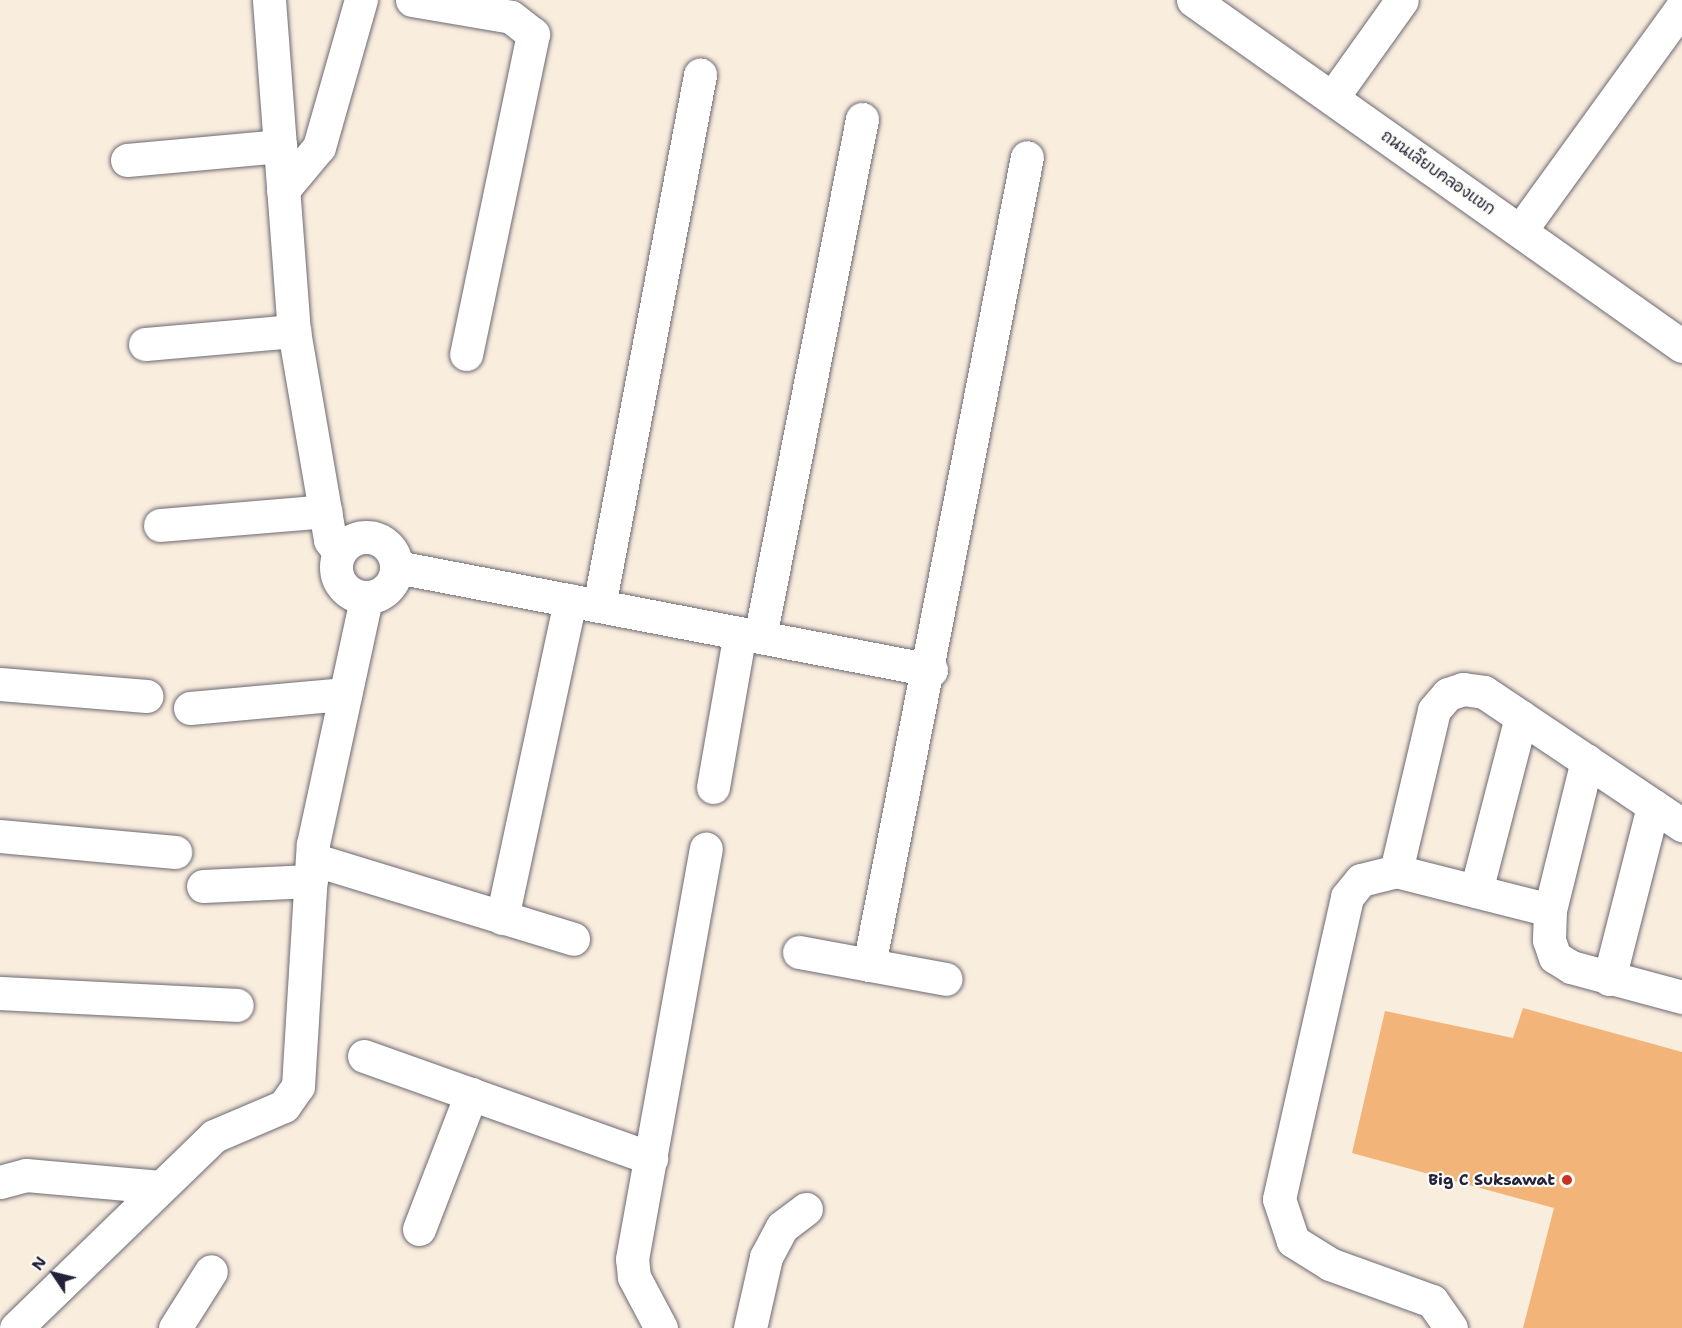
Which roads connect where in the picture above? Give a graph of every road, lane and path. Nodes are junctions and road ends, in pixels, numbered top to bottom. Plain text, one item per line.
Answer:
1 (269, 0) edge
2 (361, 0) edge
3 (412, 0) edge
4 (1193, 0) edge
5 (1402, 0) edge
6 (1682, 7) edge
7 (700, 75) dead end
8 (1332, 98) junction
9 (862, 119) dead end
10 (280, 146) junction
11 (1027, 157) dead end
12 (126, 160) dead end
13 (283, 190) junction
14 (1520, 231) junction
15 (294, 331) junction
16 (145, 345) dead end
17 (1682, 346) edge
18 (466, 354) dead end
19 (325, 511) junction
20 (160, 525) dead end
21 (339, 552) junction
22 (397, 567) junction
23 (366, 598) junction
24 (585, 603) junction
25 (750, 635) junction
26 (931, 670) junction
27 (0, 684) edge
28 (345, 694) junction
29 (147, 696) dead end
30 (190, 708) dead end
31 (1521, 717) junction
32 (1587, 761) junction
33 (713, 787) dead end
34 (1653, 806) junction
35 (1682, 825) edge
36 (0, 836) edge
37 (706, 849) dead end
38 (175, 852) dead end
39 (312, 870) junction
40 (1396, 871) junction
41 (203, 886) dead end
42 (1476, 891) junction
43 (1550, 910) junction
44 (502, 918) junction
45 (573, 939) dead end
46 (799, 952) dead end
47 (869, 965) junction
48 (946, 979) dead end
49 (1609, 979) junction
50 (0, 993) edge
51 (1682, 997) edge
52 (237, 1005) dead end
53 (364, 1056) dead end
54 (471, 1094) junction
55 (651, 1158) junction
56 (0, 1182) edge
57 (160, 1187) junction
58 (806, 1209) dead end
59 (419, 1229) dead end
60 (211, 1271) dead end
61 (16, 1328) edge
62 (175, 1328) edge
63 (661, 1328) edge
64 (750, 1328) edge
65 (1451, 1328) edge

1 - 10 street
2 - 13 street
3 - 18 street
4 - 8 street, ถนนเลียบคลองแขก
5 - 8 street
6 - 14 street
7 - 24 street
8 - 14 street, ถนนเลียบคลองแขก
9 - 25 street
10 - 12 street
10 - 13 street
11 - 26 street
13 - 15 street
14 - 17 street, ถนนเลียบคลองแขก
15 - 16 street
15 - 19 street
19 - 20 street
19 - 21 street
21 - 22 street
21 - 23 street
22 - 23 street
22 - 24 street
23 - 28 street
24 - 25 street
24 - 44 street
25 - 26 street
25 - 33 street
26 - 47 street
27 - 29 street
28 - 30 street
28 - 39 street
31 - 32 street
31 - 40 street
31 - 42 street
32 - 34 street
32 - 43 street
34 - 35 street
34 - 49 street
36 - 38 street
37 - 55 street
39 - 41 street
39 - 44 street
39 - 57 street
40 - 42 street
40 - 65 street
42 - 43 street
43 - 49 street
44 - 45 street
46 - 47 street
47 - 48 street
49 - 51 street
50 - 52 street
53 - 54 street
54 - 55 street
54 - 59 street
55 - 63 street
56 - 57 street
57 - 61 street
58 - 64 street
60 - 62 street

